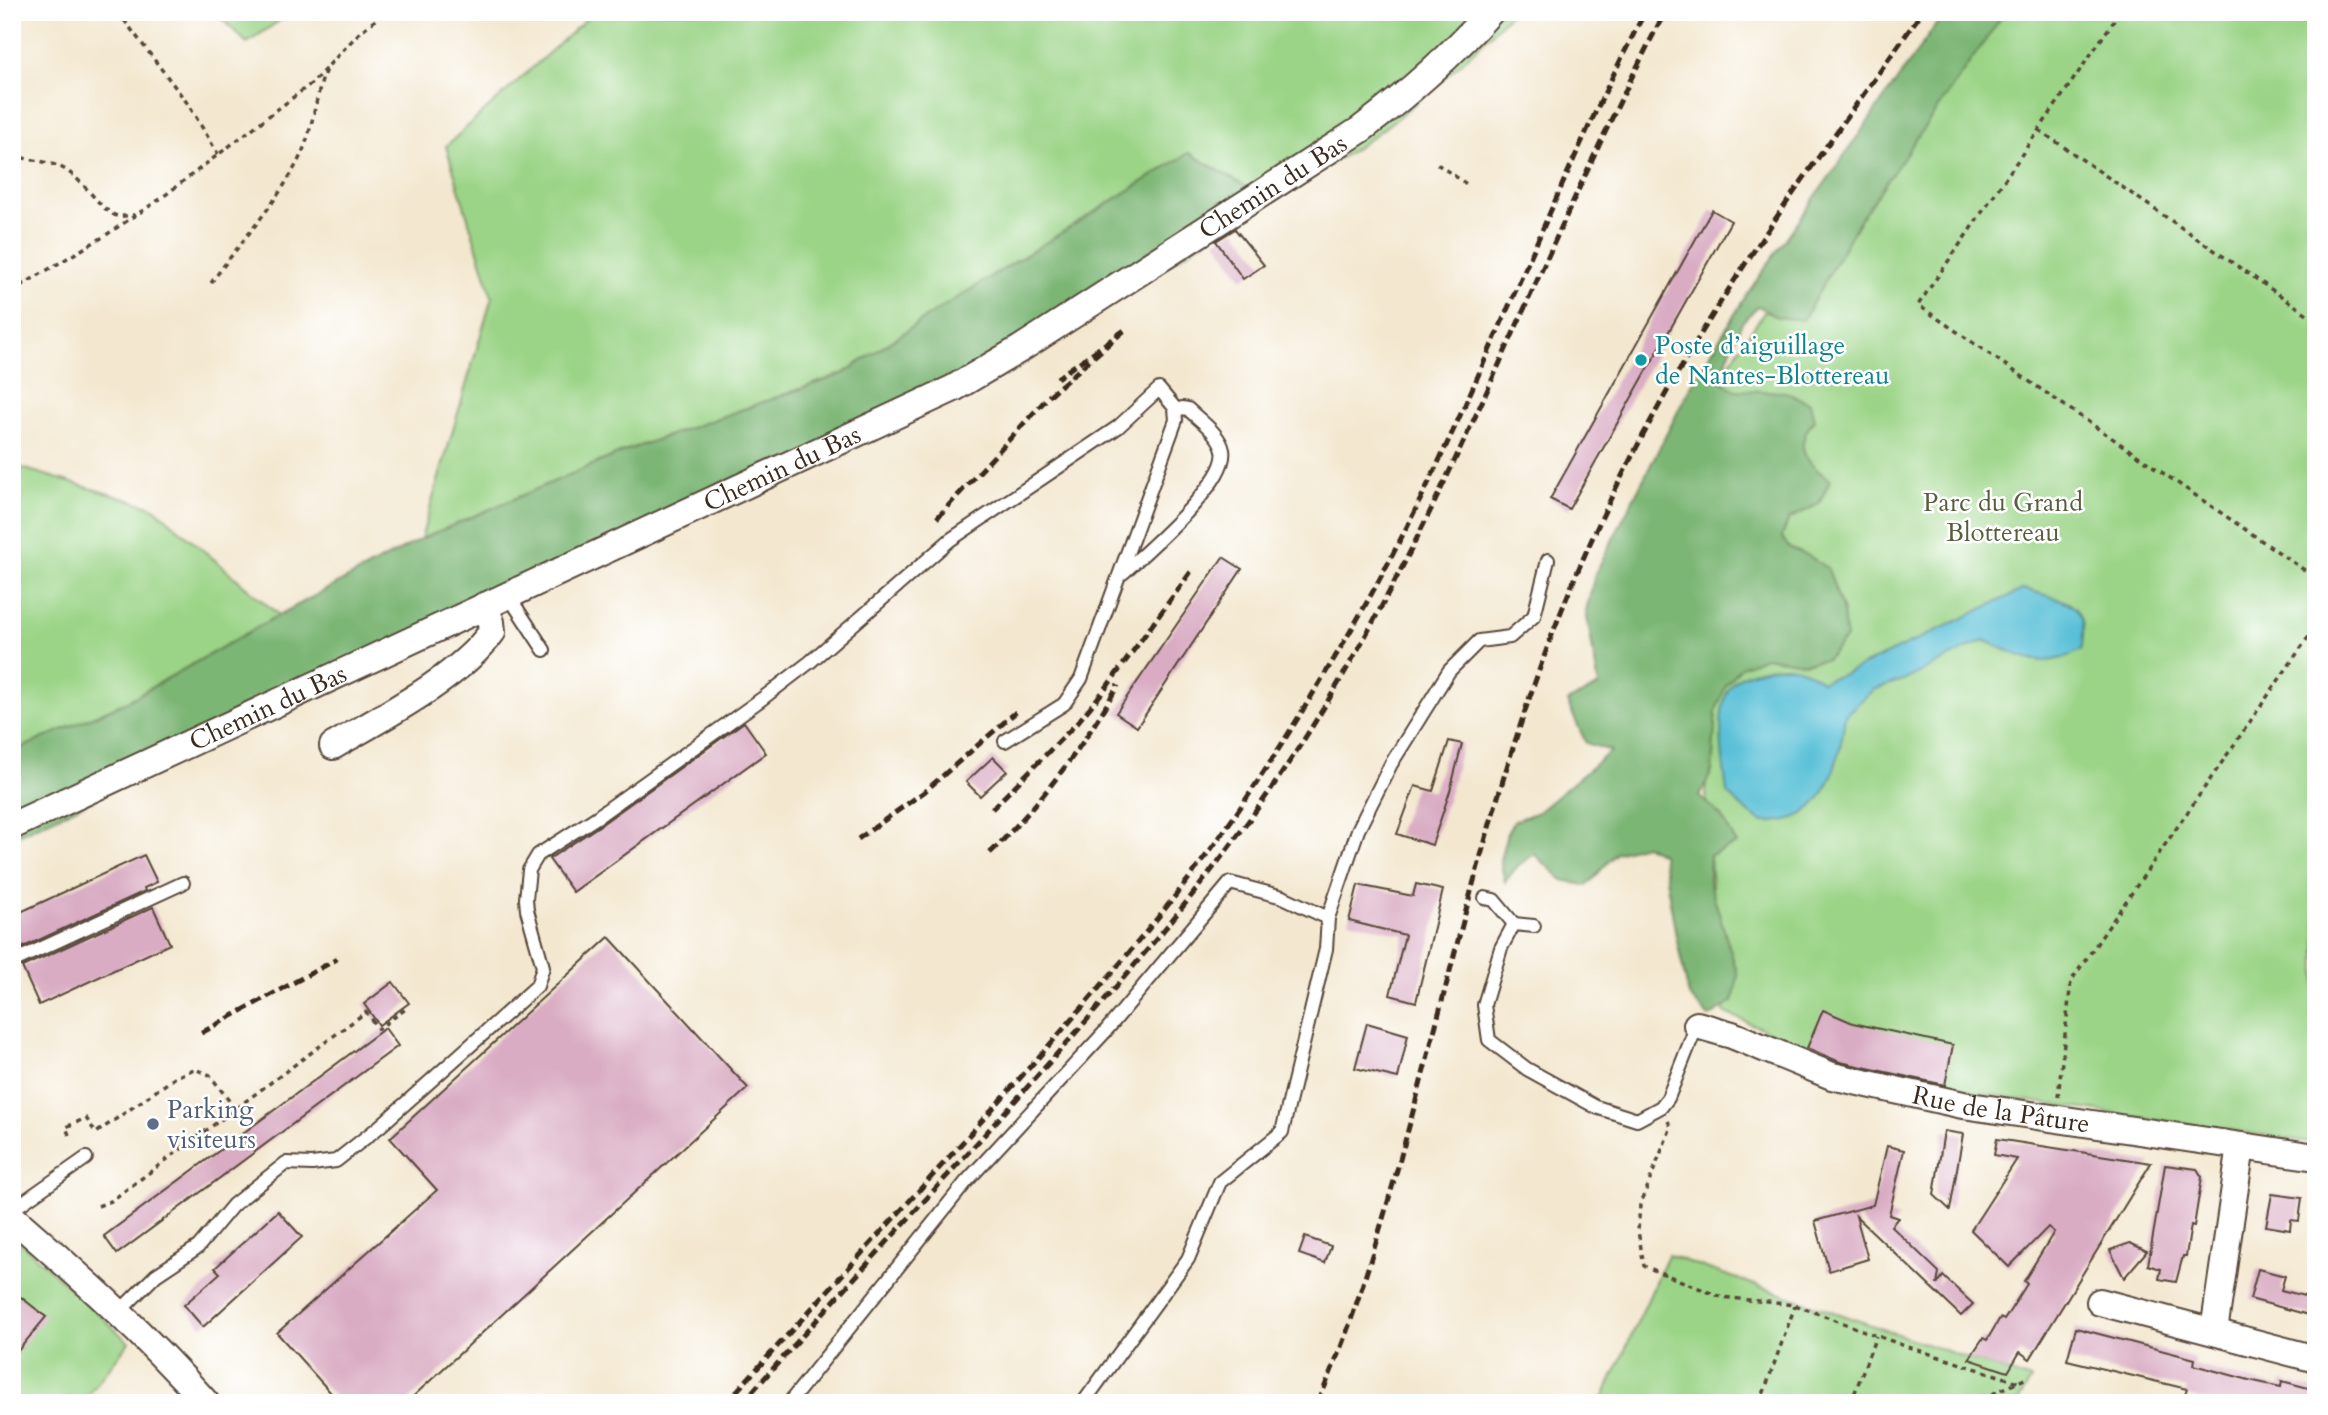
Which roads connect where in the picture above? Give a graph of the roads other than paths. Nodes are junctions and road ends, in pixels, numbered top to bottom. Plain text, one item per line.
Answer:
1 (1490, 12) edge
2 (1175, 411) junction
3 (1548, 560) dead end
4 (1119, 576) junction
5 (508, 595) junction
6 (484, 606) junction
7 (544, 650) dead end
8 (1004, 741) dead end
9 (333, 746) dead end
10 (12, 825) edge
11 (183, 883) dead end
12 (1485, 898) dead end
13 (1328, 918) junction
14 (1514, 925) junction
15 (1534, 926) dead end
16 (12, 962) edge
17 (1697, 1025) joint
18 (2241, 1146) junction
19 (2316, 1157) edge
20 (86, 1158) dead end
21 (12, 1210) edge
22 (12, 1217) edge
23 (2100, 1302) dead end
24 (119, 1312) junction
25 (2214, 1331) junction
26 (2316, 1359) edge
27 (206, 1403) edge
28 (789, 1403) edge
29 (1083, 1403) edge

1 - 5 street, Chemin du Bas
2 - 4 lane
2 - 4 lane
2 - 24 lane
3 - 13 lane
4 - 8 lane
5 - 6 street, Chemin du Bas
5 - 7 lane
6 - 9 street
6 - 10 street, Chemin du Bas
11 - 16 lane
12 - 14 lane
13 - 28 lane
13 - 29 lane
14 - 15 lane
14 - 17 lane
17 - 18 street, Rue de la Pâture
18 - 19 street, Rue de la Pâture
18 - 25 street
20 - 21 lane
22 - 24 street
23 - 25 street
24 - 27 street
25 - 26 street

